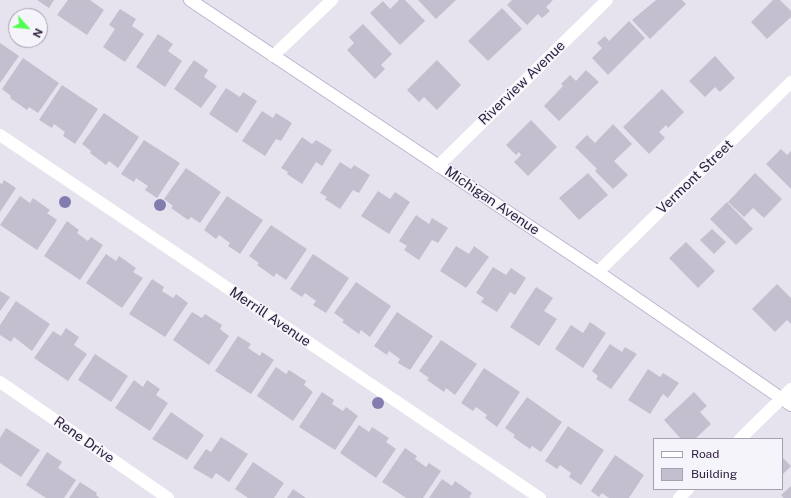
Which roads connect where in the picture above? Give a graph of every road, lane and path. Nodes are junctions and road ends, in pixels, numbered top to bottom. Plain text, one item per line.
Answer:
1 (190, 0) edge
2 (332, 0) edge
3 (607, 0) edge
4 (273, 56) junction
5 (791, 82) edge
6 (0, 135) edge
7 (438, 166) junction
8 (598, 272) junction
9 (0, 382) edge
10 (791, 389) edge
11 (786, 402) edge
12 (741, 438) edge
13 (687, 490) edge
14 (168, 498) edge
15 (540, 498) edge
16 (679, 498) edge

1 - 4 street, Michigan Avenue
2 - 4 street
3 - 7 street, Riverview Avenue
4 - 7 street, Michigan Avenue
5 - 8 street, Vermont Street
6 - 15 street, Merrill Avenue
7 - 8 street, Michigan Avenue
8 - 11 street, Michigan Avenue
9 - 14 street, Rene Drive
10 - 11 street
11 - 12 street
13 - 16 street

